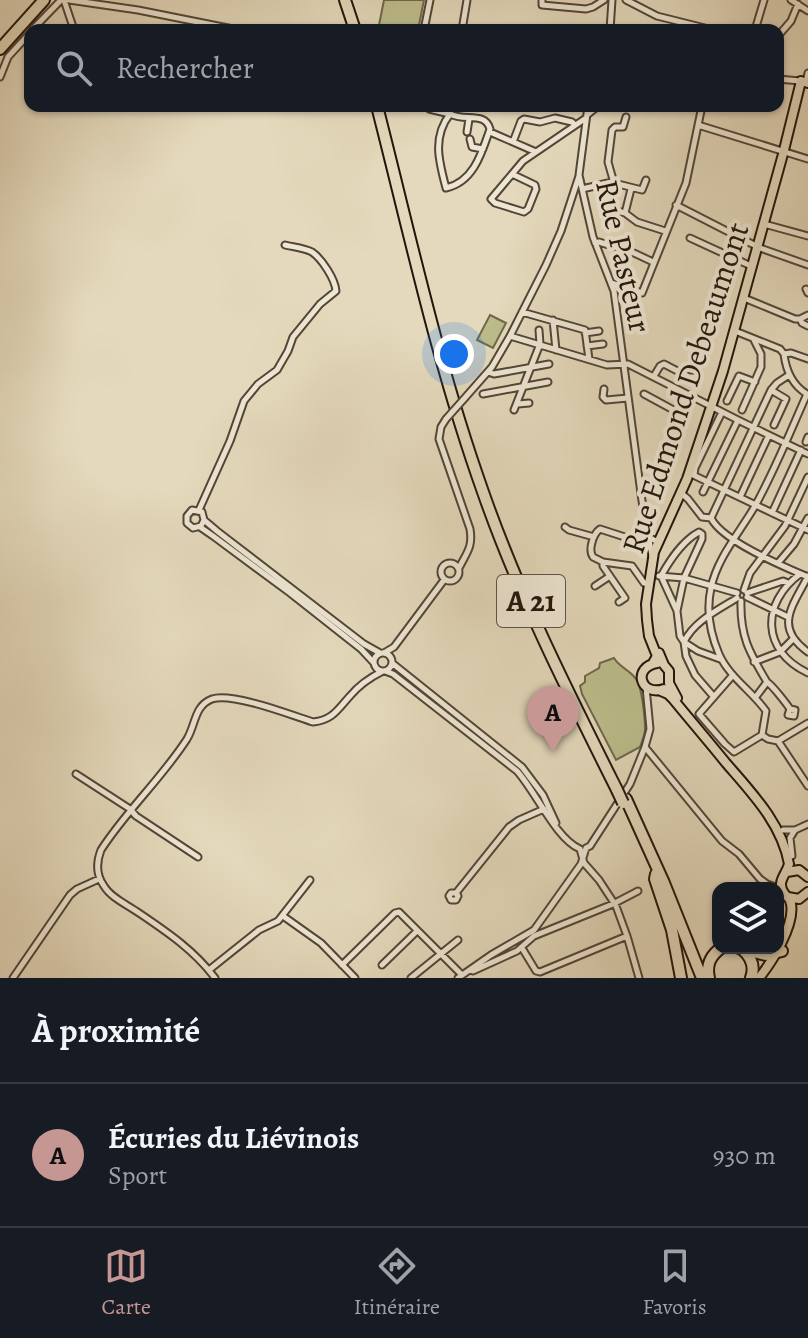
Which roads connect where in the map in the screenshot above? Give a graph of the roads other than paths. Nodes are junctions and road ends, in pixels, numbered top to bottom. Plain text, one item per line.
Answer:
1 (36, 0) edge
2 (44, 0) edge
3 (65, 0) edge
4 (347, 0) edge
5 (430, 0) edge
6 (467, 0) edge
7 (542, 0) edge
8 (604, 0) edge
9 (612, 0) edge
10 (626, 0) edge
11 (764, 0) edge
12 (791, 0) edge
13 (798, 4) junction
14 (808, 11) edge
15 (39, 24) edge
16 (72, 24) edge
17 (207, 24) edge
18 (355, 24) edge
19 (425, 24) edge
20 (463, 24) edge
21 (610, 24) edge
22 (689, 24) edge
23 (757, 24) edge
24 (784, 29) edge
25 (24, 39) edge
26 (0, 40) edge
27 (0, 49) edge
28 (0, 77) edge
29 (784, 79) edge
30 (806, 80) edge
31 (382, 112) edge
32 (442, 112) edge
33 (587, 112) edge
34 (591, 112) edge
35 (701, 112) edge
36 (450, 114) junction
37 (586, 117) junction
38 (626, 117) dead end
39 (469, 119) junction
40 (574, 125) junction
41 (698, 125) junction
42 (490, 132) junction
43 (513, 142) junction
44 (483, 149) junction
45 (536, 152) junction
46 (784, 152) junction
47 (808, 159) edge
48 (512, 174) junction
49 (646, 180) dead end
50 (614, 183) junction
51 (579, 189) junction
52 (631, 189) junction
53 (676, 205) junction
54 (605, 208) dead end
55 (625, 213) junction
56 (763, 224) junction
57 (665, 231) junction
58 (808, 236) edge
59 (690, 238) dead end
60 (595, 243) junction
61 (285, 245) dead end
62 (756, 246) junction
63 (653, 262) junction
64 (808, 265) edge
65 (751, 266) junction
66 (611, 283) junction
67 (624, 287) junction
68 (614, 291) junction
69 (743, 297) junction
70 (522, 312) junction
71 (808, 315) edge
72 (800, 319) junction
73 (553, 320) junction
74 (808, 326) edge
75 (539, 330) dead end
76 (599, 331) dead end
77 (734, 331) junction
78 (585, 333) junction
79 (510, 336) junction
80 (754, 339) junction
81 (603, 344) dead end
82 (539, 345) junction
83 (587, 346) junction
84 (556, 350) junction
85 (784, 354) junction
86 (589, 359) junction
87 (808, 359) edge
88 (623, 363) junction
89 (549, 364) dead end
90 (531, 368) junction
91 (488, 372) junction
92 (789, 375) junction
93 (654, 376) junction
94 (694, 377) dead end
95 (548, 382) dead end
96 (755, 382) junction
97 (524, 387) junction
98 (604, 389) dead end
99 (771, 390) junction
100 (483, 394) dead end
101 (644, 394) dead end
102 (808, 394) edge
103 (688, 395) junction
104 (628, 398) junction
105 (727, 401) dead end
106 (529, 403) dead end
107 (711, 407) junction
108 (742, 410) dead end
109 (722, 412) junction
110 (679, 413) junction
111 (738, 420) junction
112 (673, 423) dead end
113 (774, 425) dead end
114 (753, 428) junction
115 (769, 435) junction
116 (785, 443) junction
117 (801, 450) junction
118 (808, 454) edge
119 (692, 474) junction
120 (808, 477) edge
121 (708, 482) junction
122 (724, 490) junction
123 (703, 492) dead end
124 (681, 493) junction
125 (740, 497) junction
126 (756, 505) junction
127 (199, 510) junction
128 (772, 513) junction
129 (711, 518) junction
130 (808, 518) edge
131 (204, 520) junction
132 (788, 520) junction
133 (199, 527) junction
134 (565, 527) dead end
135 (806, 529) edge
136 (594, 537) junction
137 (734, 540) junction
138 (653, 542) junction
139 (762, 555) junction
140 (603, 562) junction
141 (778, 563) junction
142 (457, 566) junction
143 (800, 574) junction
144 (610, 576) junction
145 (661, 576) junction
146 (808, 577) edge
147 (684, 578) junction
148 (444, 580) junction
149 (649, 580) junction
150 (788, 583) junction
151 (712, 584) junction
152 (595, 586) dead end
153 (742, 595) junction
154 (619, 602) dead end
155 (772, 610) junction
156 (677, 611) junction
157 (709, 615) junction
158 (788, 617) junction
159 (648, 630) junction
160 (794, 639) junction
161 (684, 642) junction
162 (394, 647) junction
163 (780, 652) junction
164 (808, 652) edge
165 (382, 653) junction
166 (721, 660) junction
167 (392, 661) junction
168 (754, 662) junction
169 (653, 663) junction
170 (374, 664) junction
171 (808, 664) edge
172 (664, 665) junction
173 (384, 671) junction
174 (806, 672) edge
175 (733, 675) junction
176 (370, 678) junction
177 (767, 682) junction
178 (669, 683) junction
179 (646, 687) junction
180 (659, 691) junction
181 (714, 697) junction
182 (755, 698) junction
183 (647, 704) junction
184 (790, 709) dead end
185 (808, 723) edge
186 (762, 735) junction
187 (778, 741) junction
188 (645, 747) junction
189 (808, 766) edge
190 (519, 769) junction
191 (799, 772) junction
192 (76, 774) dead end
193 (808, 786) edge
194 (622, 787) junction
195 (624, 801) junction
196 (546, 808) junction
197 (131, 811) junction
198 (808, 824) edge
199 (783, 830) junction
200 (795, 830) junction
201 (583, 849) junction
202 (792, 856) junction
203 (198, 857) dead end
204 (583, 860) junction
205 (804, 872) edge
206 (656, 874) junction
207 (99, 879) junction
208 (310, 880) dead end
209 (764, 882) edge
210 (781, 882) edge
211 (782, 882) edge
212 (784, 889) edge
213 (638, 891) dead end
214 (456, 893) dead end
215 (804, 896) edge
216 (788, 897) junction
217 (614, 903) junction
218 (283, 916) junction
219 (417, 931) junction
220 (532, 935) junction
221 (784, 935) edge
222 (627, 936) junction
223 (458, 940) dead end
224 (784, 942) edge
225 (522, 948) junction
226 (440, 954) junction
227 (715, 954) edge
228 (747, 954) edge
229 (778, 954) edge
230 (342, 965) junction
231 (382, 965) dead end
232 (209, 970) junction
233 (469, 970) junction
234 (460, 976) edge
235 (13, 978) edge
236 (215, 978) edge
237 (355, 978) edge
238 (411, 978) edge
239 (639, 978) edge
240 (681, 978) edge
241 (704, 978) edge
242 (751, 978) edge
243 (761, 978) edge

1 - 26 highway
2 - 27 highway
3 - 15 street
3 - 16 street
3 - 17 street
4 - 18 highway
5 - 19 street
6 - 20 street
7 - 8 street
9 - 21 street
10 - 22 street
11 - 23 street
12 - 13 street
13 - 14 street
13 - 24 street
25 - 28 street
29 - 30 street
30 - 46 main road, Rue Edmond Debeaumont
31 - 194 highway, A 21
32 - 36 street
33 - 37 street, Rue Pasteur
34 - 37 street
35 - 41 street
36 - 39 street
36 - 44 street
37 - 40 street
37 - 51 street, Rue Pasteur
38 - 50 street
39 - 42 street
39 - 44 street
40 - 43 street
40 - 45 street
41 - 46 street
41 - 53 street
42 - 43 street
42 - 44 street
43 - 45 street
45 - 48 street
46 - 47 street
46 - 56 main road, Rue Edmond Debeaumont
48 - 48 street
49 - 52 street
50 - 51 street
50 - 52 street
51 - 60 street, Rue Pasteur
51 - 70 street
52 - 55 street
53 - 57 street
53 - 62 street
54 - 55 street
55 - 57 street
56 - 58 street
56 - 62 main road, Rue Edmond Debeaumont
57 - 63 street
59 - 65 street
60 - 63 street
60 - 66 street, Rue Pasteur
61 - 127 street
62 - 64 street
62 - 65 main road, Rue Edmond Debeaumont
63 - 67 street
65 - 69 main road, Rue Edmond Debeaumont
66 - 67 street
66 - 68 street, Rue Pasteur
67 - 68 street
68 - 88 street, Rue Pasteur
69 - 72 street
69 - 77 main road, Rue Edmond Debeaumont
70 - 73 street
70 - 79 street
71 - 72 street
72 - 74 street
73 - 78 street
73 - 84 street
75 - 82 street
76 - 78 street
77 - 80 street
77 - 107 main road, Rue Edmond Debeaumont
78 - 83 street
79 - 82 street
79 - 91 street
80 - 85 street
80 - 96 street
81 - 83 street
82 - 84 street
82 - 90 street
83 - 86 street
84 - 86 street
85 - 87 street
85 - 92 street
86 - 88 street
88 - 93 street
88 - 104 street, Rue Pasteur
89 - 90 street
90 - 91 street
90 - 97 street
91 - 142 street, bridge
92 - 99 street
92 - 102 street
93 - 94 street
93 - 103 street
95 - 97 street
96 - 105 street
96 - 108 street
97 - 100 street
97 - 106 street
98 - 104 street
99 - 113 street
99 - 114 street
101 - 110 street
102 - 116 street
103 - 107 street
103 - 110 street
104 - 138 street, Rue Pasteur
107 - 109 street
107 - 119 main road, Rue Edmond Debeaumont
109 - 111 street
109 - 119 street
110 - 112 street
111 - 114 street
111 - 121 street
114 - 115 street
114 - 122 street
115 - 116 street
115 - 125 street
116 - 117 street
116 - 126 street
117 - 118 street
117 - 128 street
119 - 121 street
119 - 124 main road, Rue Edmond Debeaumont
120 - 132 street
121 - 122 street
121 - 123 street
122 - 125 street
122 - 129 street
124 - 129 street
124 - 138 main road, Rue Edmond Debeaumont
125 - 126 street
126 - 128 street
126 - 137 street
127 - 131 street
127 - 133 street
128 - 132 street
129 - 137 street
130 - 135 street
131 - 133 street
131 - 165 street
132 - 135 street
132 - 139 street
133 - 170 street
134 - 136 street
135 - 141 street
136 - 138 street
136 - 140 street
137 - 139 street
137 - 151 street
138 - 149 main road, Rue Edmond Debeaumont
139 - 141 street
139 - 153 street
140 - 144 street
140 - 149 street
141 - 143 street
142 - 148 street
142 - 148 street
143 - 146 street
143 - 150 street
144 - 152 street
144 - 154 street
145 - 147 street
145 - 147 street
145 - 149 street
145 - 156 street
146 - 158 street
147 - 151 street
147 - 156 street
148 - 162 street
149 - 159 main road, Rue Edmond Debeaumont
150 - 153 street
150 - 155 street
151 - 153 street
151 - 157 street
153 - 155 street
153 - 157 street
153 - 168 street
155 - 158 street
155 - 163 street
156 - 161 street
157 - 161 street
157 - 166 street
158 - 160 street
159 - 169 main road, Rue Edmond Debeaumont
159 - 172 main road
160 - 163 street
160 - 164 street
161 - 166 street
161 - 181 street
162 - 165 street
162 - 167 street
163 - 168 street
163 - 174 street
165 - 167 street
165 - 170 street
166 - 175 street
167 - 173 street
167 - 190 street
168 - 177 street
169 - 172 main road
169 - 179 main road
170 - 173 street
170 - 176 street
171 - 174 street
172 - 178 main road
173 - 176 street
173 - 190 street
175 - 181 street
175 - 182 street
176 - 197 street
177 - 182 street
177 - 184 street
178 - 180 main road
178 - 199 main road
179 - 180 main road
179 - 183 street
180 - 183 street
180 - 210 main road
181 - 186 street
182 - 186 street
183 - 188 street
185 - 187 street
186 - 187 street
187 - 191 street
188 - 194 street
188 - 209 street
189 - 191 street
190 - 196 street
191 - 193 street
192 - 197 street
194 - 195 highway, A 21, bridge
194 - 201 street
195 - 206 highway, A 21
195 - 241 highway, A 21
196 - 201 street
196 - 214 street
197 - 203 street
197 - 207 street
198 - 200 street
199 - 200 street
199 - 202 main road
200 - 202 street
201 - 204 street
202 - 205 main road
204 - 217 street
204 - 220 street
205 - 211 main road
206 - 240 highway
206 - 241 highway, A 21
207 - 232 street
207 - 235 street
208 - 218 street
212 - 216 main road
213 - 217 street
215 - 216 main road
215 - 224 main road
216 - 221 main road
217 - 220 street
217 - 222 street
218 - 230 street
218 - 232 street
219 - 226 street
219 - 230 street
219 - 231 street
220 - 225 street
220 - 233 street
222 - 225 street
222 - 239 street
223 - 226 street
225 - 233 street
226 - 234 street
226 - 238 street
227 - 241 highway
228 - 242 highway
229 - 243 main road
230 - 237 street
232 - 236 street
233 - 234 street

